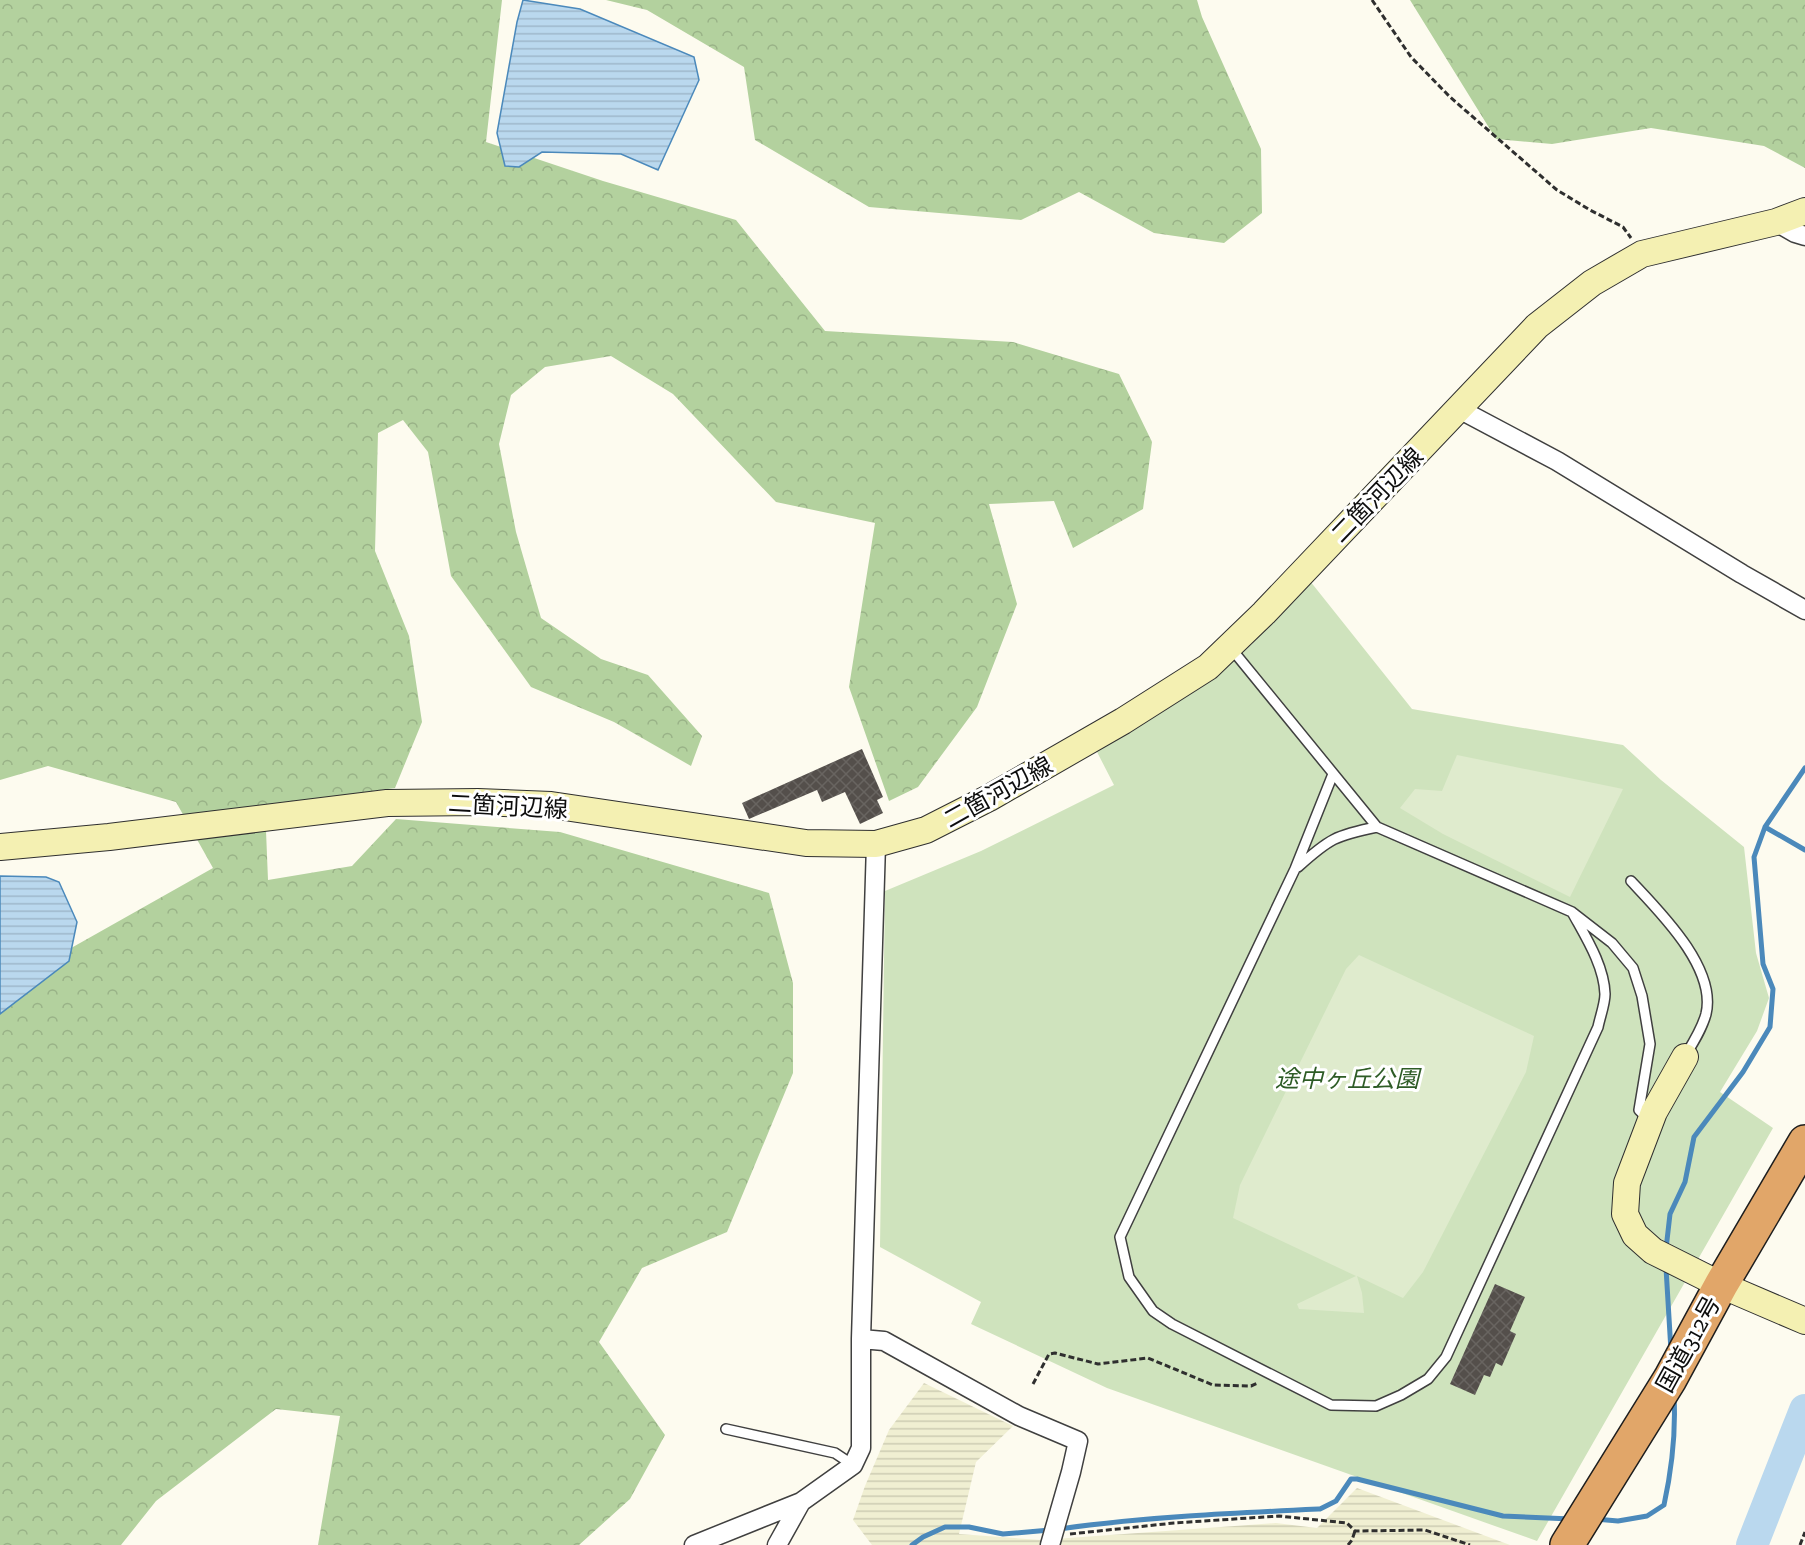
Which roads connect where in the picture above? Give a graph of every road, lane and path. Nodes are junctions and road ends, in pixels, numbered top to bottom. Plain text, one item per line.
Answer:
1 (1372, 0) edge
2 (1805, 211) edge
3 (1776, 222) junction
4 (1805, 236) edge
5 (1642, 254) junction
6 (1458, 409) junction
7 (1805, 610) edge
8 (1230, 647) junction
9 (1333, 774) junction
10 (1377, 827) junction
11 (876, 844) junction
12 (0, 847) edge
13 (1295, 869) junction
14 (1632, 881) dead end
15 (1572, 912) junction
16 (1685, 1057) joint
17 (1650, 1122) junction
18 (1805, 1142) edge
19 (1721, 1285) junction
20 (1800, 1318) edge
21 (861, 1339) junction
22 (1274, 1376) junction
23 (1033, 1384) dead end
24 (726, 1429) dead end
25 (853, 1465) junction
26 (801, 1502) junction
27 (1355, 1531) junction
28 (1805, 1532) edge
29 (1052, 1540) edge
30 (694, 1545) edge
31 (777, 1545) edge
32 (1348, 1545) edge
33 (1470, 1545) edge
34 (1567, 1545) edge
35 (1800, 1545) edge

1 - 5 path
2 - 3 main road, 二箇河辺線
3 - 4 street
3 - 5 main road, 二箇河辺線
5 - 6 main road, 二箇河辺線
6 - 7 street
6 - 8 main road, 二箇河辺線
8 - 9 lane
8 - 11 main road, 二箇河辺線
9 - 10 lane
9 - 13 lane
10 - 13 lane
10 - 15 lane
11 - 12 main road, 二箇河辺線
11 - 21 street
13 - 22 lane
14 - 16 lane
15 - 17 lane
15 - 22 lane
16 - 17 main road
17 - 19 main road
18 - 19 highway, 国道312号
19 - 20 main road
19 - 34 highway, 国道312号
21 - 25 street
21 - 29 street
22 - 23 path
24 - 25 lane
25 - 26 street
26 - 30 street
26 - 31 street
27 - 29 path
27 - 32 path
27 - 33 path
28 - 35 path

